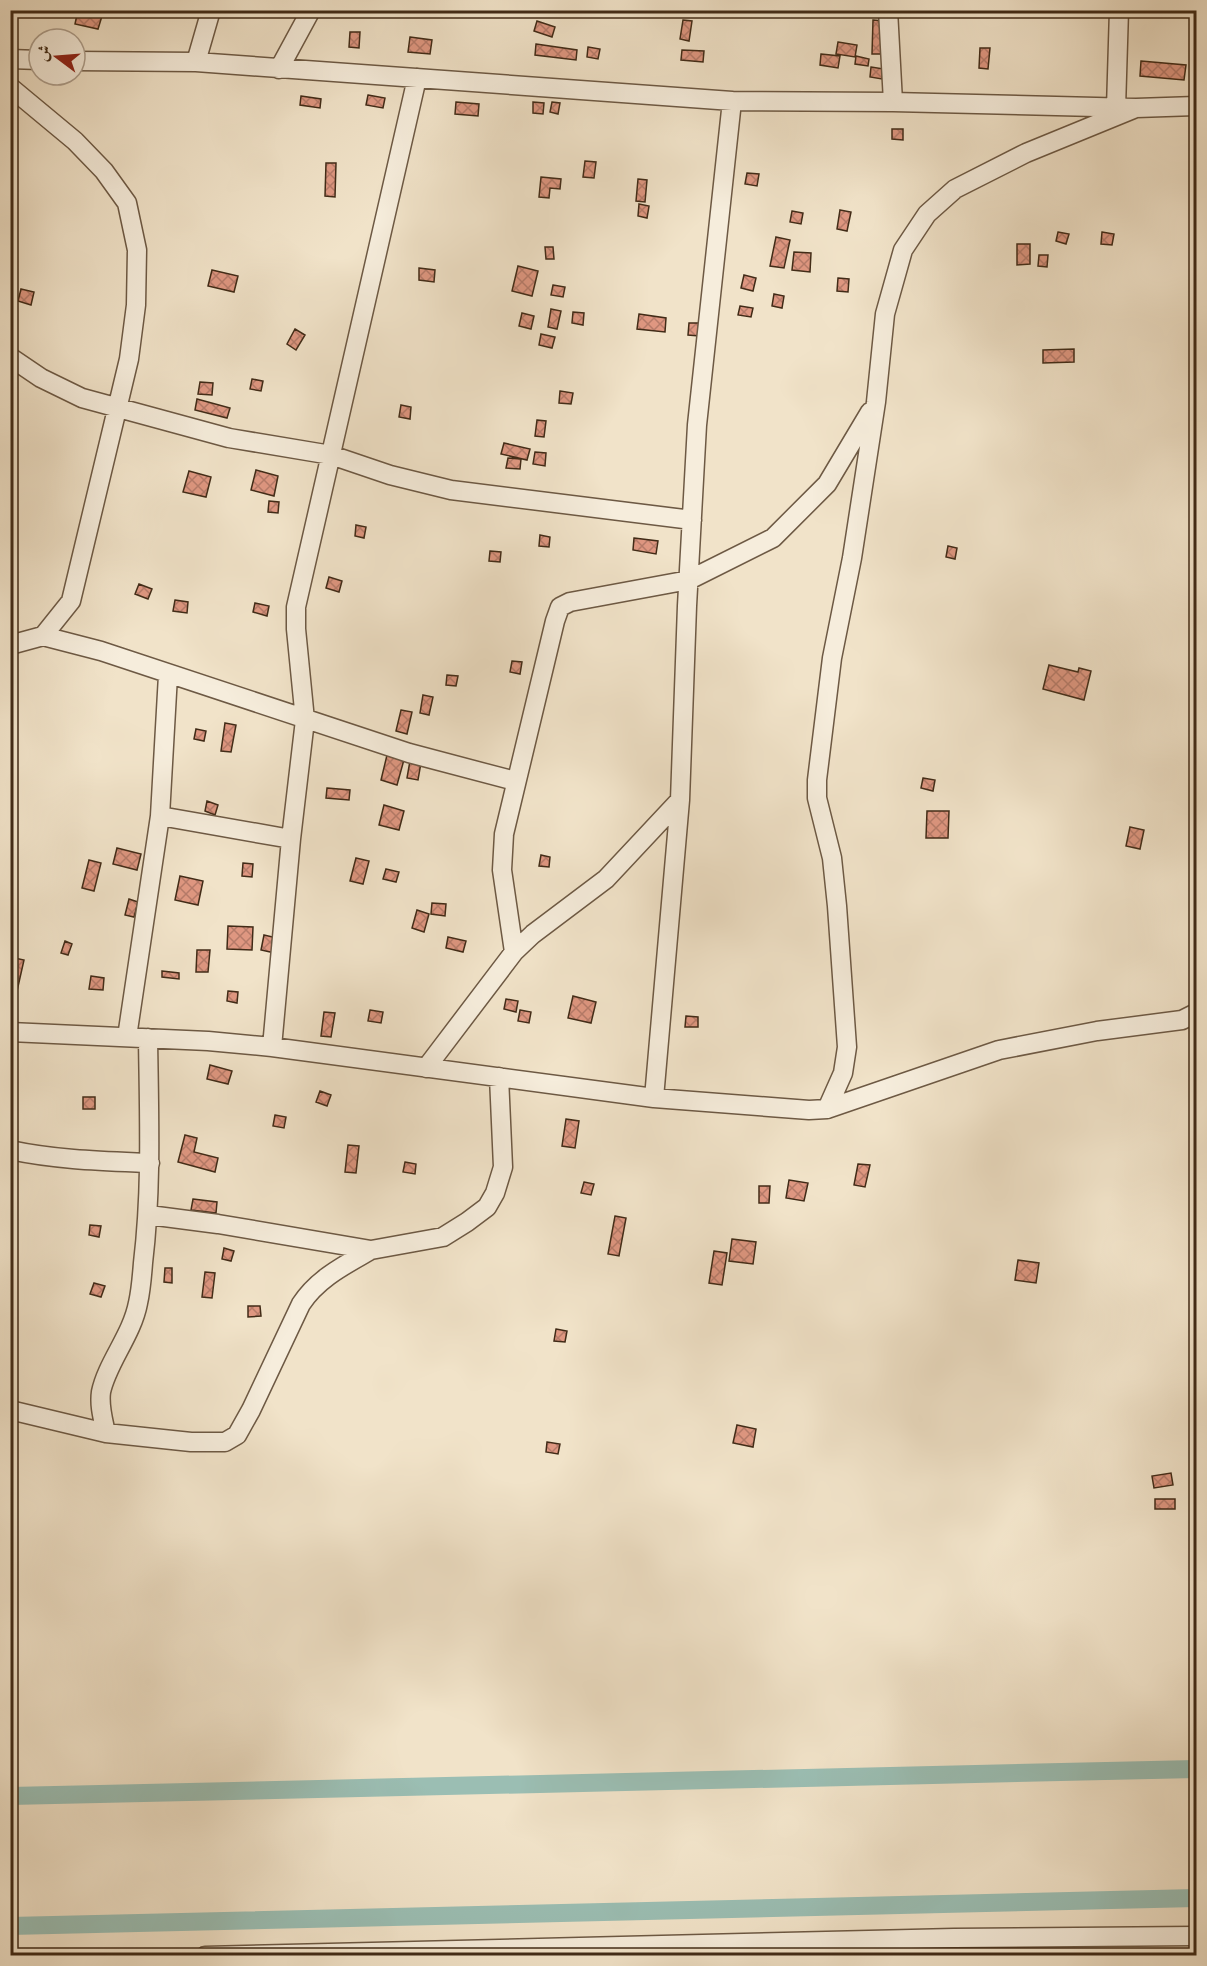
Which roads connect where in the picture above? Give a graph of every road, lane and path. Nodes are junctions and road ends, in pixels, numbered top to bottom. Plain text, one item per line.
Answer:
1 (211, 10) edge
2 (311, 10) edge
3 (888, 10) edge
4 (1119, 10) edge
5 (10, 59) edge
6 (27, 60) edge
7 (87, 61) edge
8 (196, 62) junction
9 (279, 69) junction
10 (417, 78) junction
11 (10, 87) edge
12 (732, 101) junction
13 (893, 102) junction
14 (1197, 106) edge
15 (1116, 108) junction
16 (1136, 108) junction
17 (10, 357) edge
18 (876, 402) junction
19 (117, 409) junction
20 (331, 455) junction
21 (692, 520) junction
22 (689, 580) junction
23 (43, 636) junction
24 (10, 645) edge
25 (168, 675) junction
26 (304, 720) junction
27 (515, 781) junction
28 (680, 800) junction
29 (160, 816) junction
30 (291, 839) junction
31 (514, 952) junction
32 (1197, 1013) edge
33 (10, 1032) edge
34 (127, 1037) junction
35 (148, 1038) junction
36 (272, 1047) junction
37 (426, 1068) junction
38 (499, 1077) junction
39 (654, 1098) junction
40 (827, 1109) junction
41 (10, 1150) edge
42 (150, 1163) junction
43 (149, 1215) junction
44 (371, 1250) junction
45 (10, 1410) edge
46 (106, 1433) junction
47 (1197, 1936) edge
48 (205, 1956) edge

1 - 8 street
2 - 9 street
3 - 13 street
4 - 15 street
5 - 6 street
7 - 8 street
8 - 9 street
9 - 10 street
10 - 12 street
10 - 20 street
11 - 19 street
12 - 13 street
12 - 21 street
13 - 15 street
14 - 16 street
15 - 16 street
16 - 18 street
17 - 19 street
18 - 22 street
18 - 40 street
19 - 20 street
19 - 23 street
20 - 21 street
20 - 26 street
21 - 22 street
22 - 27 street
22 - 28 street
23 - 24 street
23 - 25 street
25 - 26 street
25 - 29 street
26 - 27 street
26 - 30 street
27 - 31 street
28 - 31 street
28 - 39 street
29 - 30 street
29 - 34 street
30 - 36 street
31 - 37 street
32 - 40 street
33 - 34 street
34 - 35 street
35 - 36 street
35 - 42 street
36 - 37 street
37 - 38 street
38 - 39 street
38 - 44 street
39 - 40 street
41 - 42 street
42 - 43 street
43 - 44 street
43 - 46 street
44 - 46 street
45 - 46 street
47 - 48 street

